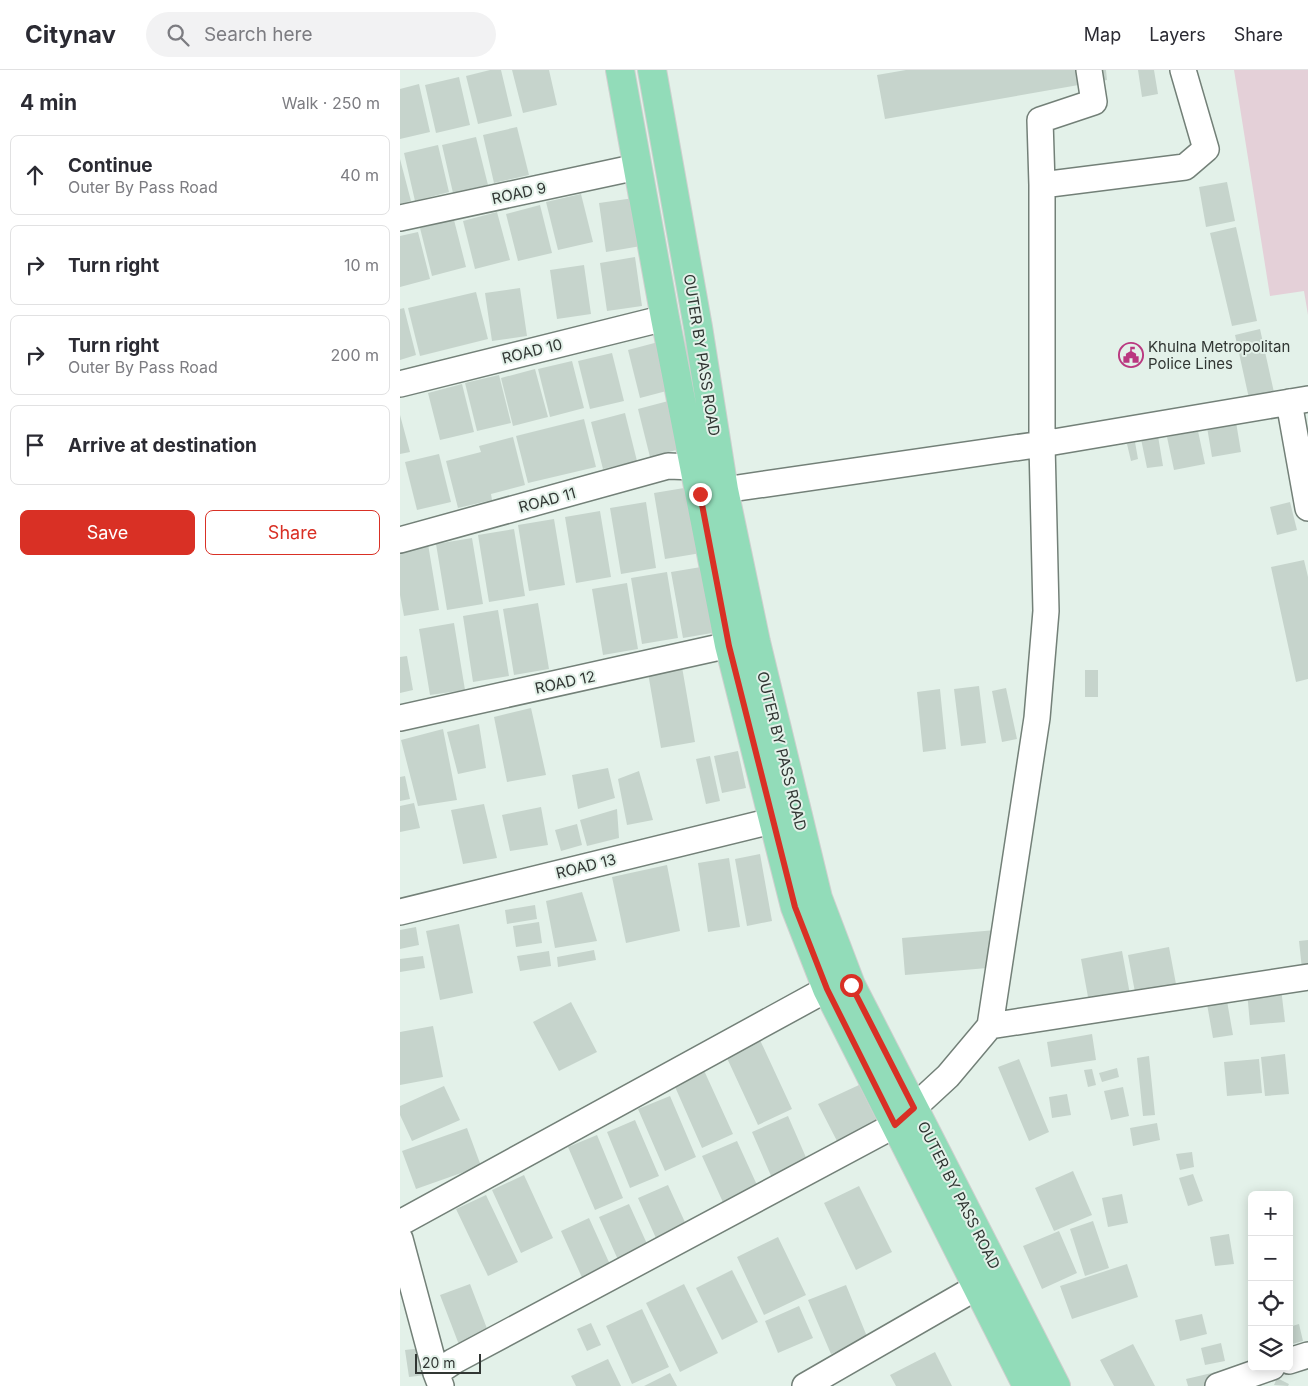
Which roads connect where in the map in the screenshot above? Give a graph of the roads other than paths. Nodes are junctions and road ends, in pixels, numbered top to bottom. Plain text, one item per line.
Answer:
1 (620, 70) edge
2 (652, 70) edge
3 (1089, 70) edge
4 (1183, 70) edge
5 (637, 167) junction
6 (1042, 185) junction
7 (400, 218) edge
8 (665, 318) junction
9 (400, 384) edge
10 (1299, 400) edge
11 (1042, 444) junction
12 (695, 467) junction
13 (724, 490) junction
14 (1308, 508) edge
15 (400, 540) edge
16 (729, 646) junction
17 (400, 718) edge
18 (772, 821) junction
19 (400, 912) edge
20 (1308, 977) edge
21 (827, 989) junction
22 (990, 1026) junction
23 (905, 1117) junction
24 (400, 1223) edge
25 (400, 1239) edge
26 (977, 1288) junction
27 (1308, 1355) edge
28 (1293, 1360) edge
29 (1261, 1371) edge
30 (438, 1380) edge
31 (805, 1386) edge
32 (1027, 1386) edge
33 (1056, 1386) edge
34 (1218, 1386) edge

1 - 5 main road, OUTER BY PASS ROAD
2 - 13 main road, OUTER BY PASS ROAD
3 - 6 street
4 - 6 street
5 - 7 street, ROAD 9
5 - 8 main road, OUTER BY PASS ROAD
6 - 11 street
8 - 9 street, ROAD 10
8 - 12 main road, OUTER BY PASS ROAD
10 - 11 street
10 - 14 street
11 - 13 street
11 - 22 street
12 - 15 street, ROAD 11
12 - 16 main road, OUTER BY PASS ROAD
13 - 23 main road, OUTER BY PASS ROAD
16 - 17 street, ROAD 12
16 - 18 main road, OUTER BY PASS ROAD
18 - 19 street, ROAD 13
18 - 21 main road, OUTER BY PASS ROAD
20 - 22 street
21 - 23 main road, OUTER BY PASS ROAD
21 - 24 street
22 - 23 street
23 - 26 main road, OUTER BY PASS ROAD
23 - 30 street
23 - 33 main road, OUTER BY PASS ROAD
25 - 30 street
26 - 31 street
26 - 32 main road, OUTER BY PASS ROAD
27 - 28 street
29 - 34 street

